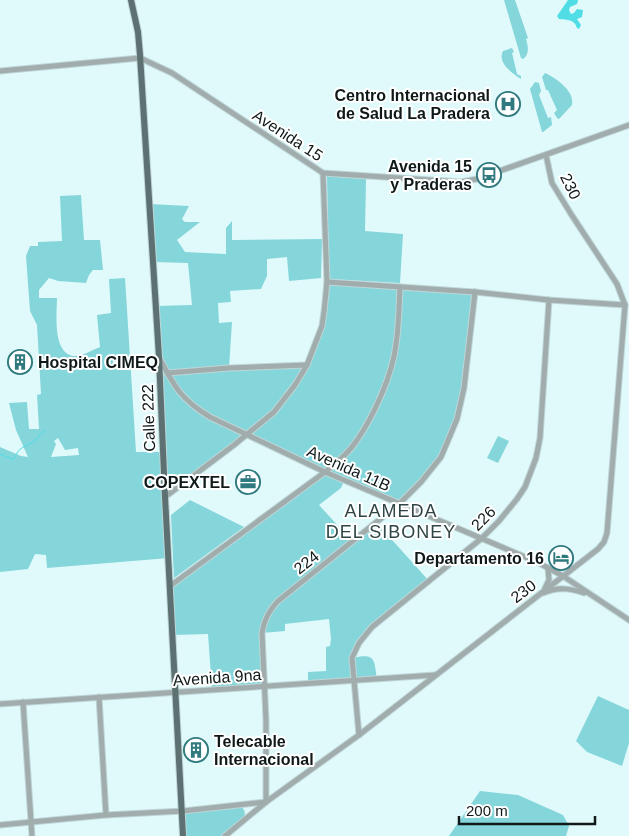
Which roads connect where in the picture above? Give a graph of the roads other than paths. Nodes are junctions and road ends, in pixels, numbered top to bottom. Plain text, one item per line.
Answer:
1 (131, 0) edge
2 (140, 58) junction
3 (0, 71) edge
4 (629, 125) edge
5 (546, 155) junction
6 (323, 173) junction
7 (327, 282) junction
8 (400, 287) junction
9 (475, 292) junction
10 (549, 300) junction
11 (626, 305) junction
12 (159, 357) junction
13 (307, 364) junction
14 (167, 373) junction
15 (245, 435) junction
16 (325, 472) junction
17 (165, 497) junction
18 (399, 504) junction
19 (482, 538) junction
20 (548, 568) junction
21 (563, 576) junction
22 (170, 586) junction
23 (542, 592) junction
24 (592, 595) junction
25 (532, 600) junction
26 (629, 620) edge
27 (435, 675) junction
28 (353, 680) junction
29 (264, 686) junction
30 (176, 692) junction
31 (99, 697) junction
32 (23, 702) junction
33 (0, 704) edge
34 (359, 735) junction
35 (266, 802) junction
36 (183, 810) junction
37 (106, 815) junction
38 (31, 822) junction
39 (0, 825) edge
40 (32, 836) edge
41 (183, 836) edge
42 (225, 836) edge

1 - 2 main road, Calle 222
2 - 3 street
2 - 6 street, Avenida 15
2 - 12 main road, Calle 222
4 - 5 street, Avenida 15
5 - 6 street, Avenida 15
5 - 11 street, 230
6 - 7 street
7 - 8 street
7 - 13 street
8 - 9 street
8 - 16 street
9 - 10 street
9 - 18 street, 224
10 - 11 street
10 - 19 street, 226
11 - 21 street, 230
12 - 14 street, Avenida 11B
12 - 17 main road, Calle 222
13 - 14 street
13 - 15 street
14 - 15 street, Avenida 11B
15 - 16 street, Avenida 11B
15 - 17 street
16 - 18 street, Avenida 11B
16 - 22 street
17 - 22 main road, Calle 222
18 - 19 street, Avenida 11B
18 - 29 street, 224
19 - 20 street, Avenida 11B
19 - 28 street, 226
20 - 21 street, Avenida 11B
20 - 23 street
21 - 23 street, 230
21 - 24 street, Avenida 11B
22 - 30 main road, Calle 222
23 - 25 street, 230
24 - 25 street
24 - 26 street, Avenida 11B
25 - 27 street, 230
27 - 28 street, Avenida 9na
27 - 34 street, 230
28 - 29 street, Avenida 9na
28 - 34 street, 226
29 - 30 street, Avenida 9na
29 - 35 street, 224
30 - 31 street, Avenida 9na
30 - 36 main road, Calle 222
31 - 32 street, Avenida 9na
31 - 37 street
32 - 33 street, Avenida 9na
32 - 38 street
34 - 35 street, 230
35 - 36 street
35 - 42 street, 230
36 - 37 street
36 - 41 main road, Calle 222
37 - 38 street
38 - 39 street
38 - 40 street

